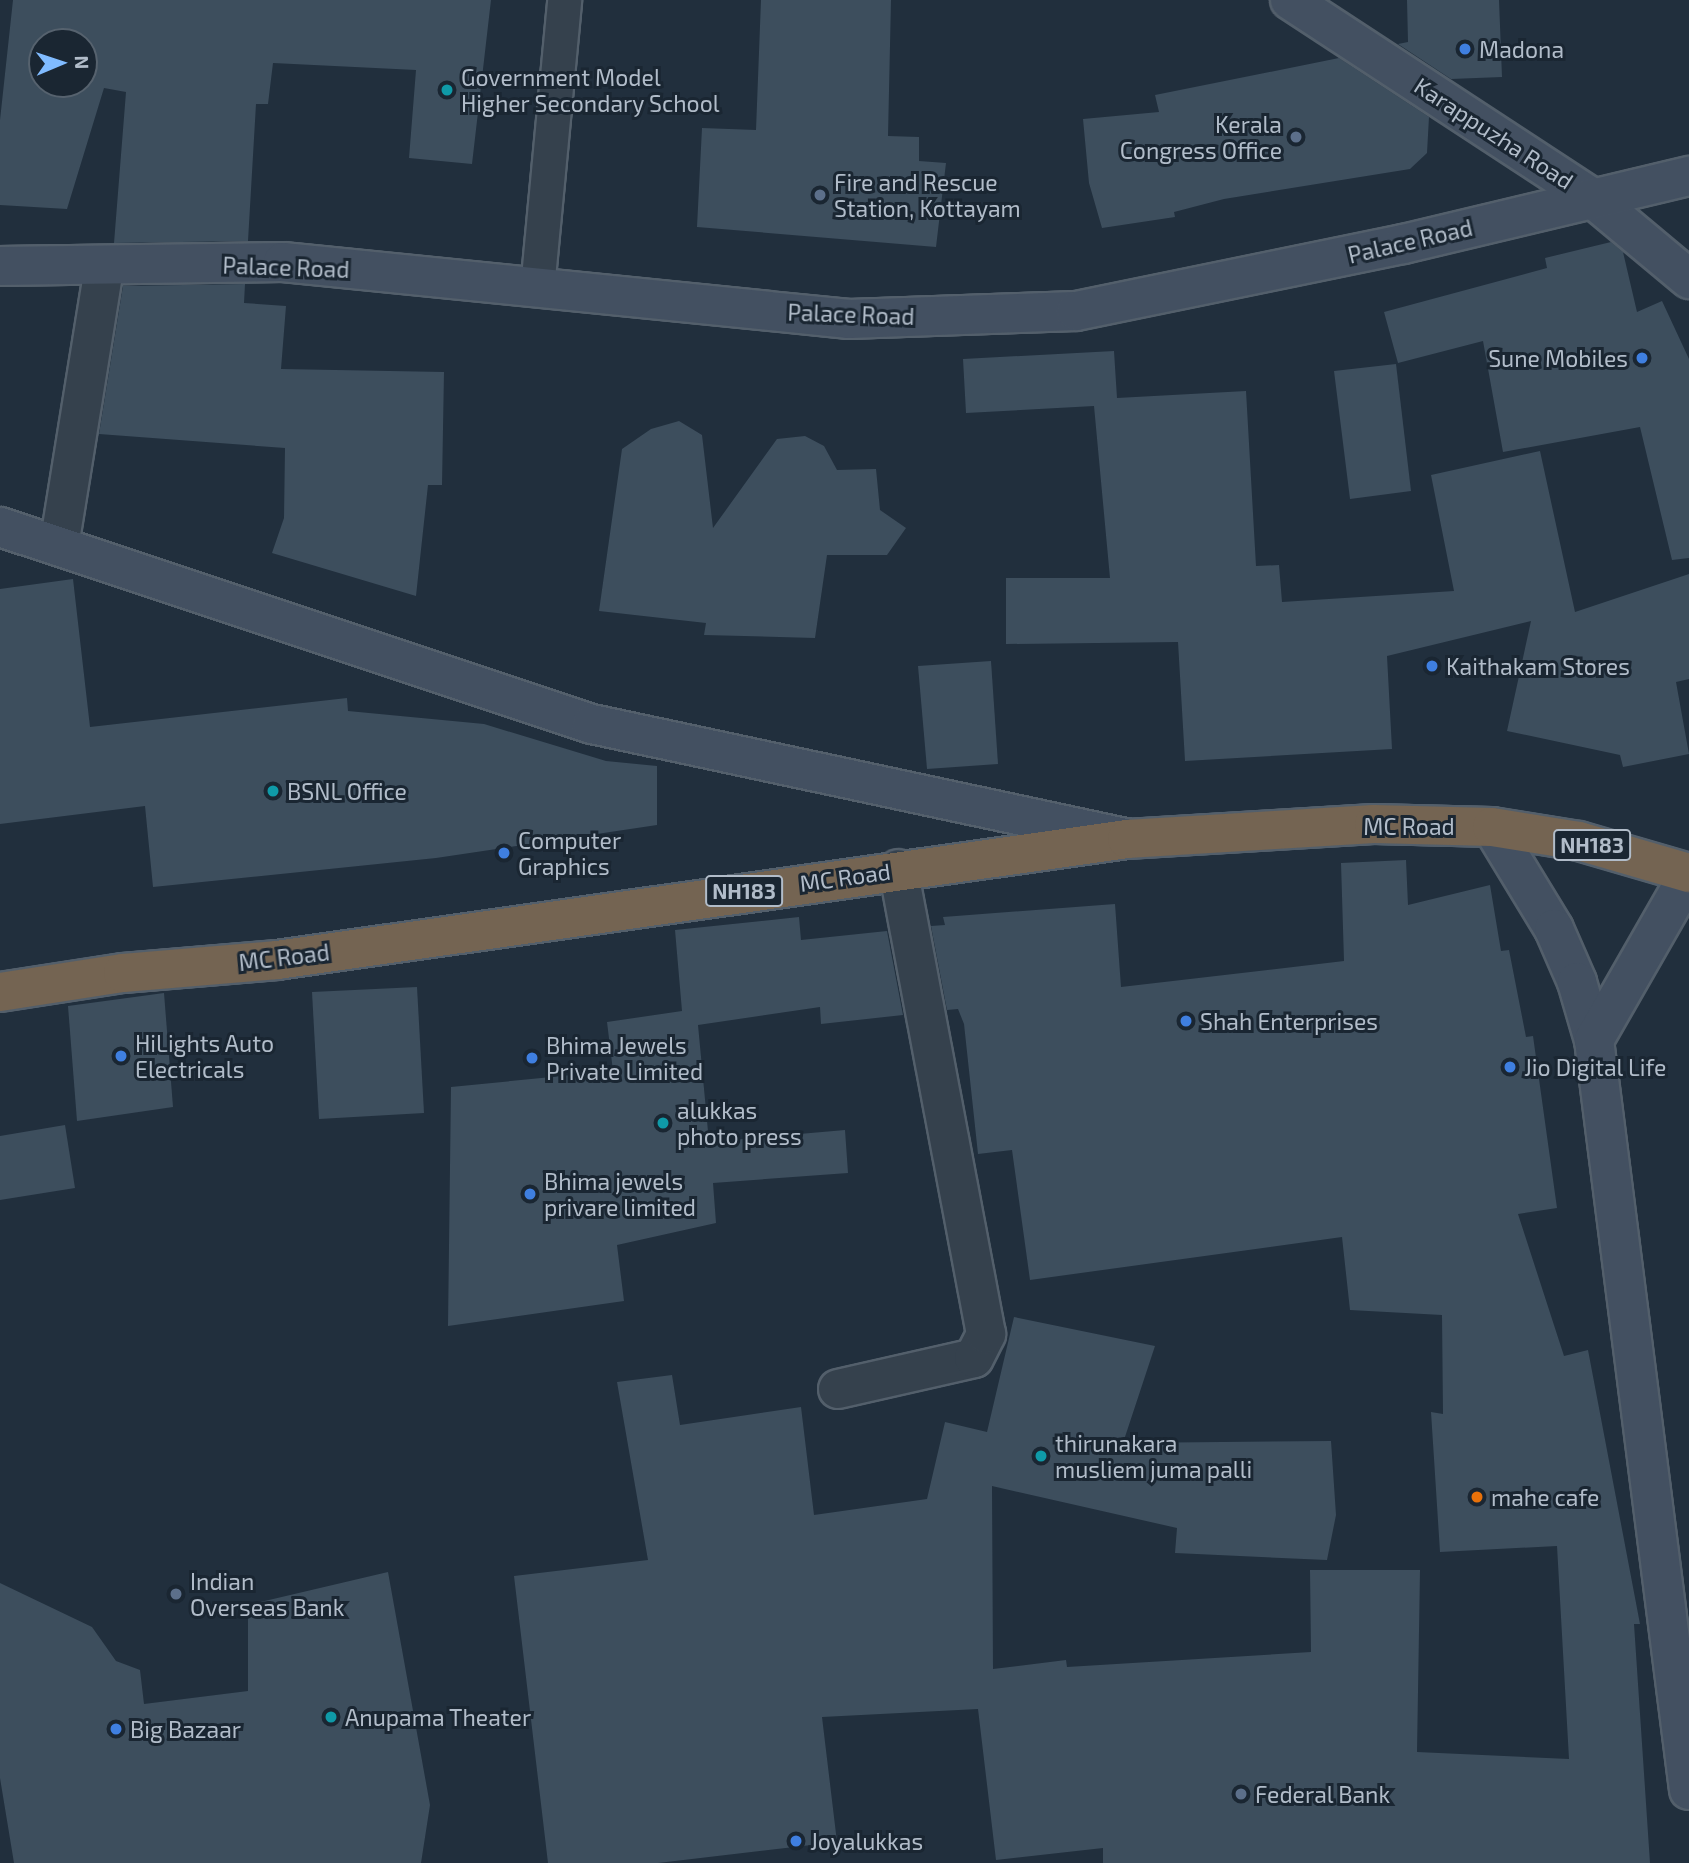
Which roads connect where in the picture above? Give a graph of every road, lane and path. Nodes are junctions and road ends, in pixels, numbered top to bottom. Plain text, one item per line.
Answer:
1 (564, 0) edge
2 (1290, 0) edge
3 (1689, 176) edge
4 (1591, 197) junction
5 (0, 266) edge
6 (104, 267) junction
7 (1689, 279) edge
8 (537, 288) junction
9 (0, 527) edge
10 (59, 546) junction
11 (1492, 827) junction
12 (1127, 839) junction
13 (898, 869) junction
14 (1689, 874) edge
15 (0, 992) edge
16 (1594, 1040) junction
17 (838, 1389) dead end
18 (1689, 1790) edge

1 - 8 lane
2 - 4 main road, Karappuzha Road
3 - 4 main road, Palace Road
4 - 7 main road, Karappuzha Road
4 - 8 main road, Palace Road
5 - 6 main road, Palace Road
6 - 8 main road, Palace Road
6 - 10 street
9 - 10 main road
10 - 12 main road
11 - 12 highway, MC Road / NH183
11 - 14 highway, MC Road / NH183
11 - 16 main road
12 - 13 highway, MC Road / NH183
13 - 15 highway, MC Road / NH183
13 - 17 street
14 - 16 main road
16 - 18 main road

